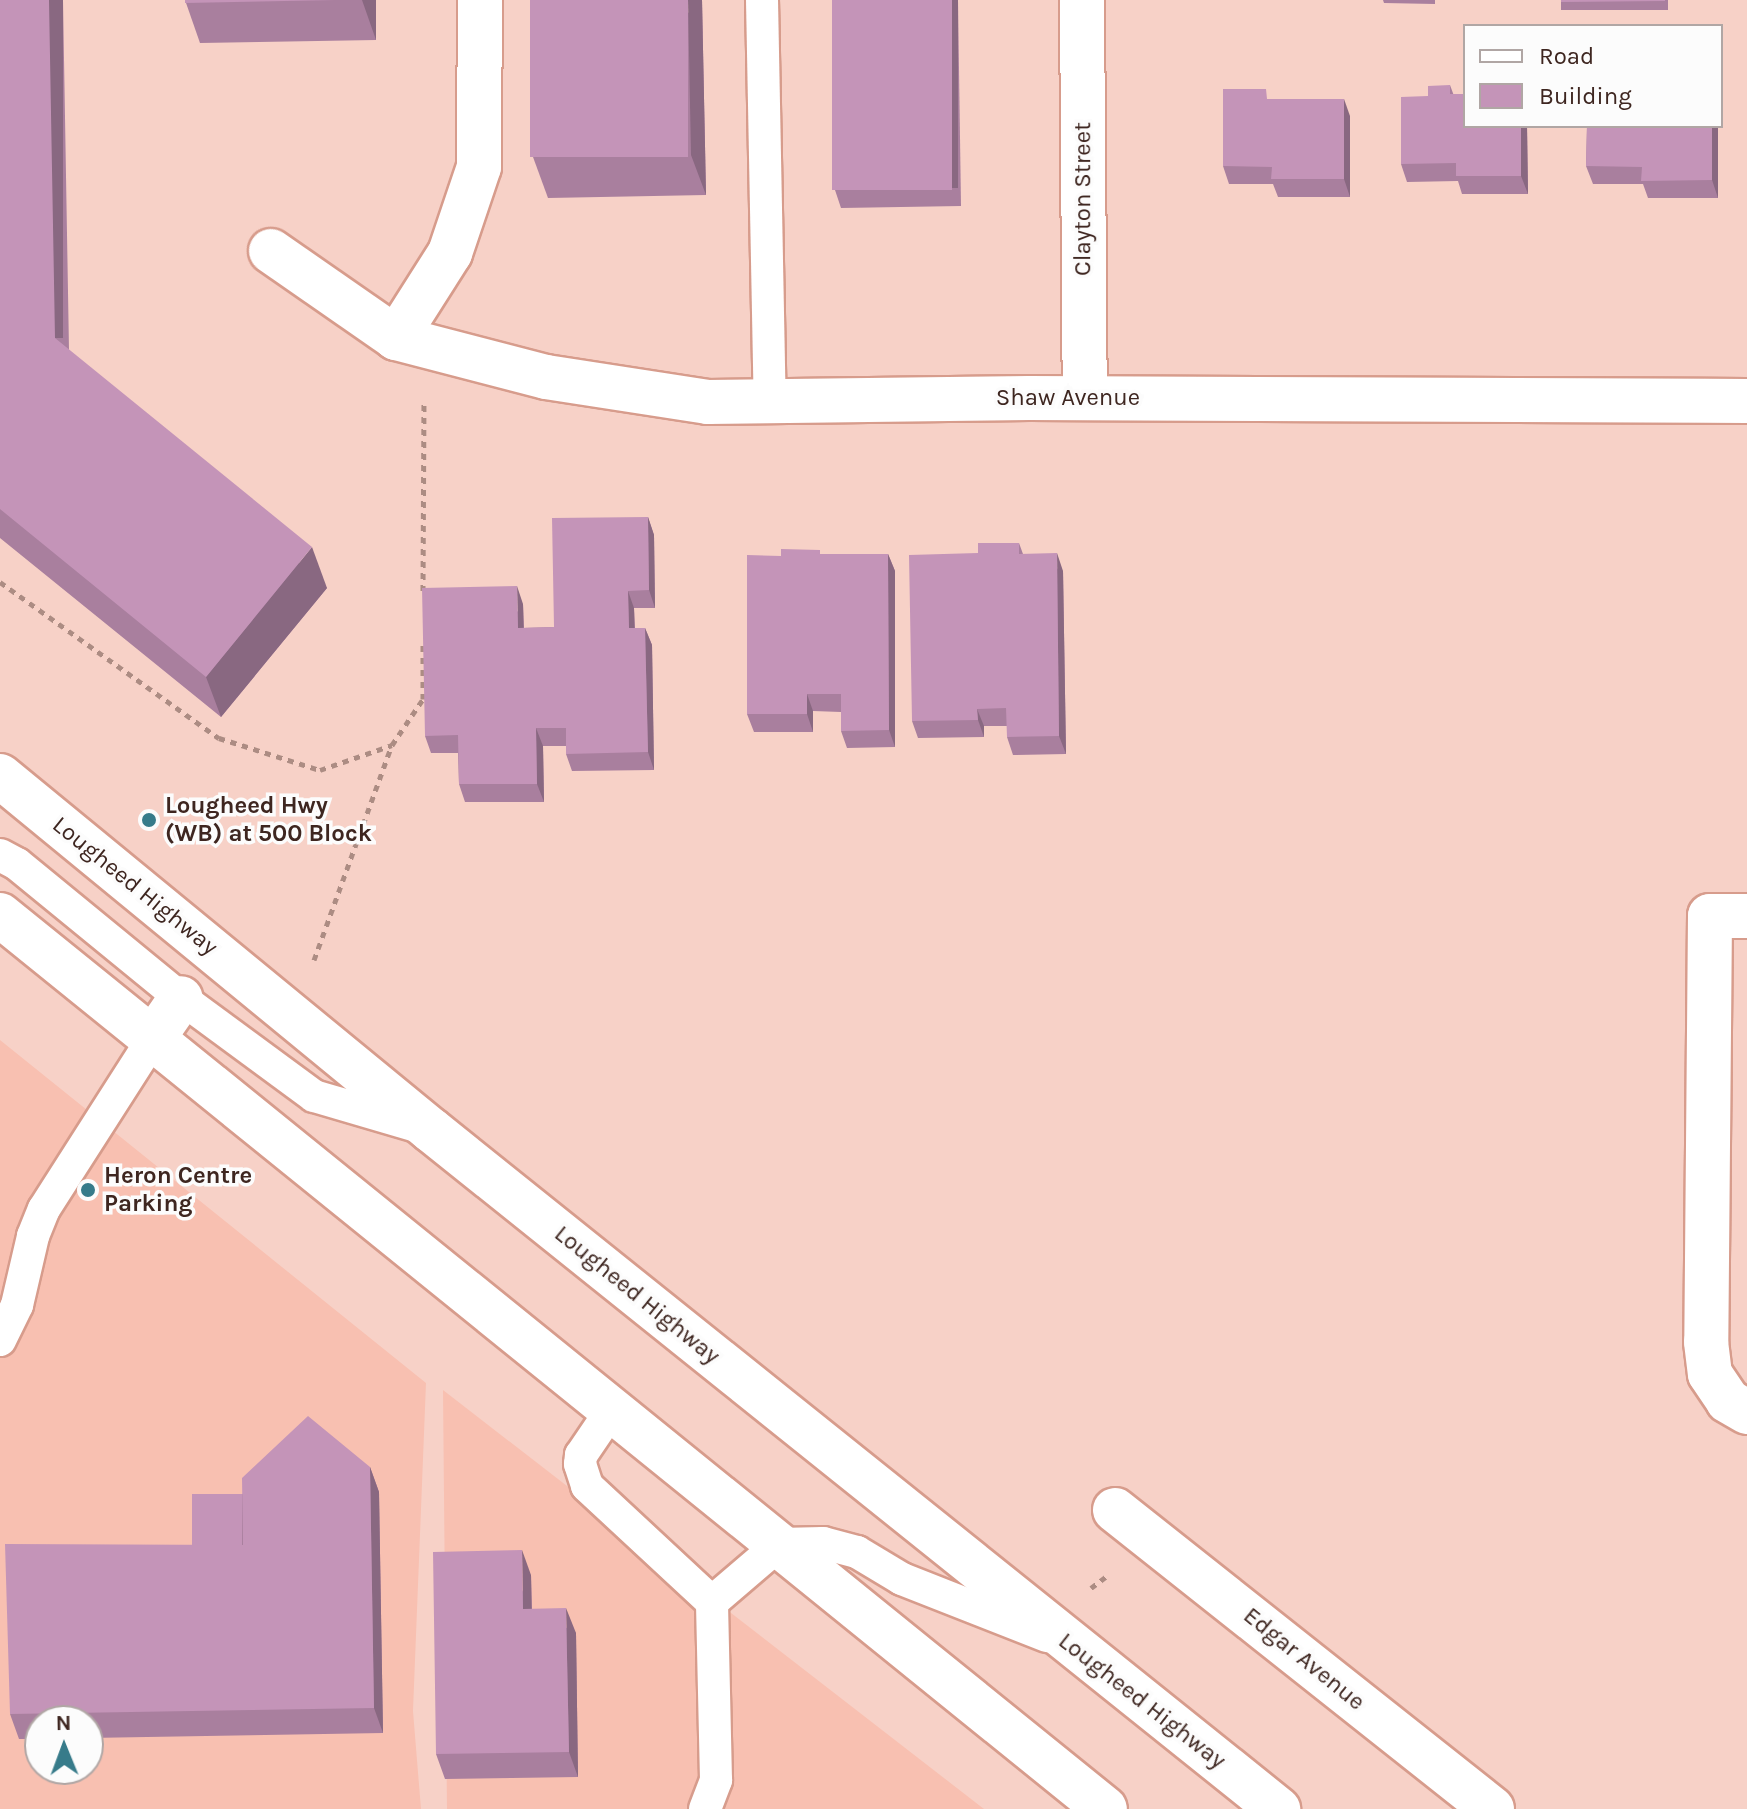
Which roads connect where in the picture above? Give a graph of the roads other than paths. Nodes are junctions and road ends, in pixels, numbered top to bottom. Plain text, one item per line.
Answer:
1 (480, 0) edge
2 (762, 0) edge
3 (1082, 0) edge
4 (271, 251) dead end
5 (412, 342) junction
6 (1085, 398) junction
7 (770, 401) junction
8 (1747, 401) edge
9 (0, 776) edge
10 (0, 855) edge
11 (0, 915) edge
12 (1747, 916) edge
13 (181, 998) junction
14 (154, 1037) junction
15 (431, 1130) junction
16 (0, 1340) edge
17 (613, 1408) junction
18 (1747, 1412) edge
19 (1115, 1510) dead end
20 (780, 1544) junction
21 (712, 1602) junction
22 (1069, 1645) junction
23 (705, 1809) edge
24 (1105, 1809) edge
25 (1278, 1809) edge
26 (1492, 1809) edge

1 - 5 street
2 - 7 lane
3 - 6 street, Clayton Street
4 - 5 street, Shaw Avenue
5 - 7 street, Shaw Avenue
6 - 7 street, Shaw Avenue
6 - 8 street, Shaw Avenue
9 - 15 street, Lougheed Highway
10 - 13 lane
11 - 14 street
12 - 18 street
13 - 14 street
13 - 15 lane
14 - 16 lane
14 - 17 street
15 - 22 street, Lougheed Highway
17 - 20 street
17 - 21 lane
19 - 26 street, Edgar Avenue
20 - 21 lane
20 - 22 lane
20 - 24 street
21 - 23 lane
22 - 25 street, Lougheed Highway

